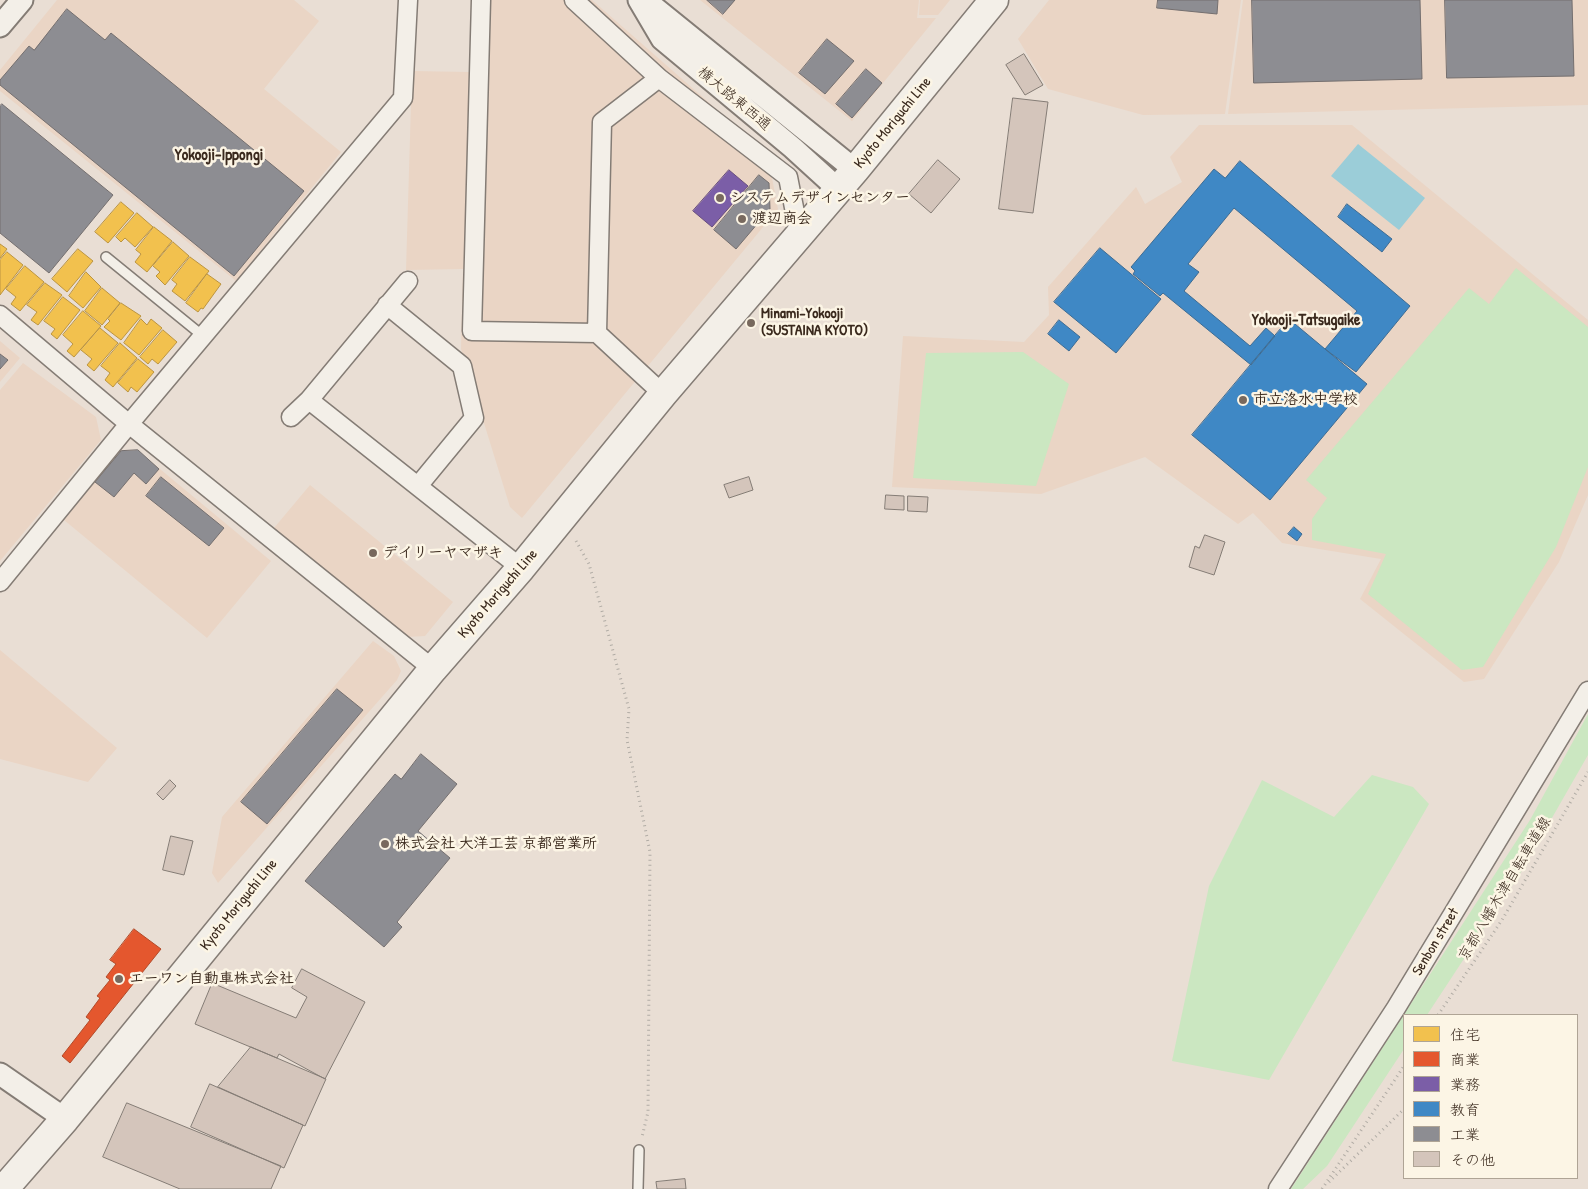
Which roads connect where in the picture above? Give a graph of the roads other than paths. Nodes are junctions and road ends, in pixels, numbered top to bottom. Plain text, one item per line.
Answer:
1 (22, 0) edge
2 (408, 0) edge
3 (481, 0) edge
4 (574, 0) edge
5 (639, 0) edge
6 (645, 0) edge
7 (994, 0) edge
8 (0, 26) edge
9 (659, 78) junction
10 (847, 180) junction
11 (799, 233) junction
12 (106, 257) dead end
13 (408, 281) dead end
14 (387, 305) junction
15 (0, 315) edge
16 (597, 333) junction
17 (203, 336) junction
18 (663, 394) junction
19 (310, 400) junction
20 (291, 418) dead end
21 (129, 424) junction
22 (418, 486) junction
23 (521, 568) junction
24 (0, 582) edge
25 (432, 669) junction
26 (1588, 691) edge
27 (0, 1074) edge
28 (64, 1119) junction
29 (639, 1150) road end
30 (4, 1189) edge
31 (638, 1189) edge
32 (1278, 1189) edge

1 - 8 street
2 - 17 street
3 - 16 street
4 - 9 street
5 - 10 street, 横大路東西通
6 - 10 street, 横大路東西通
7 - 10 main road, Kyoto Moriguchi Line
9 - 11 street
9 - 16 street
10 - 11 main road, Kyoto Moriguchi Line
11 - 18 main road, Kyoto Moriguchi Line
12 - 17 lane
13 - 14 street
14 - 19 street
14 - 22 street
15 - 21 street
16 - 18 street
17 - 21 street
18 - 23 main road, Kyoto Moriguchi Line
19 - 20 street
19 - 22 street
21 - 24 street
21 - 25 street
22 - 23 street
23 - 25 main road, Kyoto Moriguchi Line
25 - 28 main road, Kyoto Moriguchi Line
26 - 32 street, Senbon street
27 - 28 street
28 - 30 main road, Kyoto Moriguchi Line
29 - 31 lane

